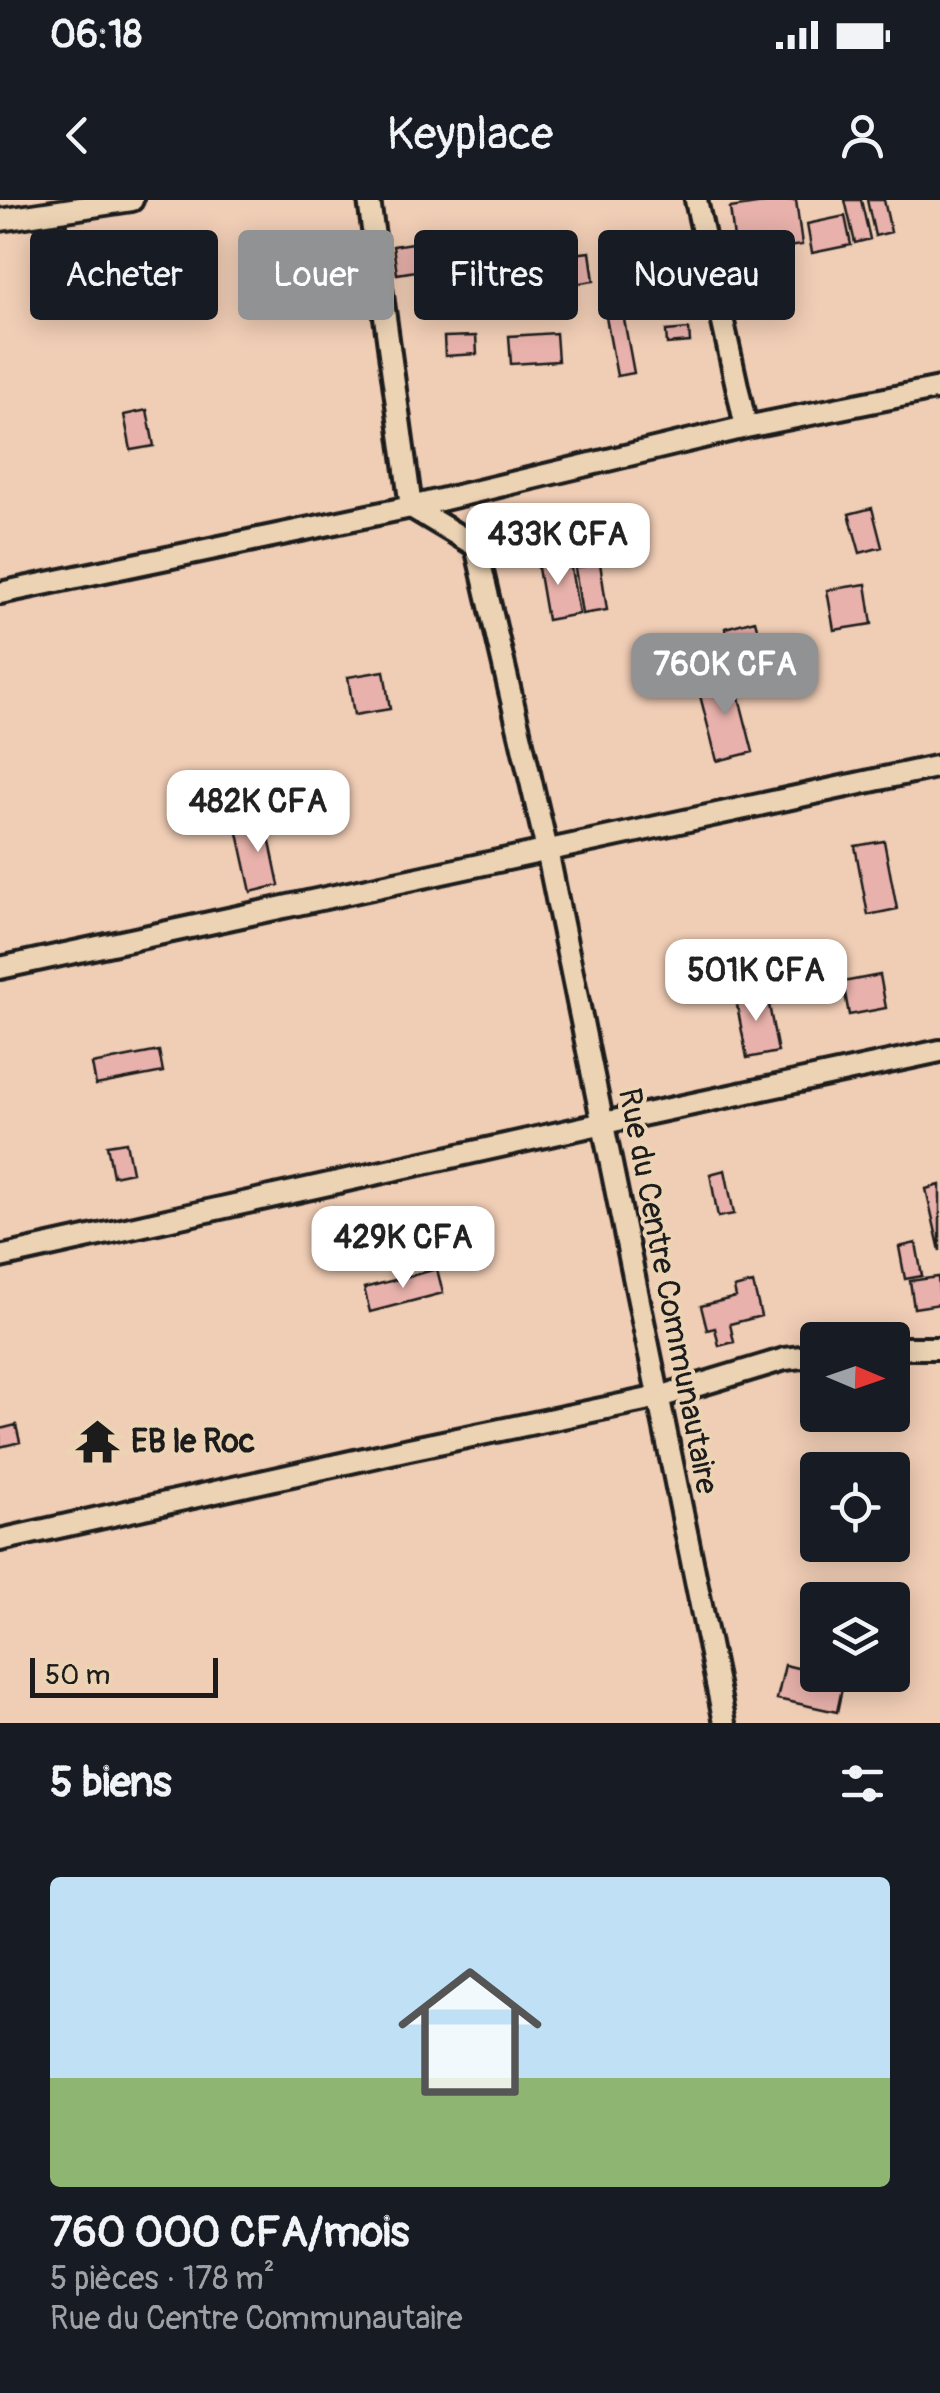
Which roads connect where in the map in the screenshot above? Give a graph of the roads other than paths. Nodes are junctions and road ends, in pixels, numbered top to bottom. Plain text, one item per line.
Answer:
1 (132, 200) edge
2 (368, 200) edge
3 (696, 200) edge
4 (0, 220) edge
5 (940, 388) edge
6 (746, 427) junction
7 (411, 507) junction
8 (0, 593) edge
9 (940, 766) edge
10 (547, 850) junction
11 (0, 968) edge
12 (940, 1051) edge
13 (604, 1123) junction
14 (0, 1257) edge
15 (910, 1348) edge
16 (940, 1348) edge
17 (800, 1357) edge
18 (659, 1397) junction
19 (0, 1540) edge
20 (725, 1723) edge

1 - 4 street
2 - 7 street
3 - 6 street
5 - 6 street
6 - 7 street
7 - 8 street
7 - 10 street, Rue du Centre Communautaire
9 - 10 street
10 - 11 street
10 - 13 street, Rue du Centre Communautaire
12 - 13 street
13 - 14 street
13 - 18 street, Rue du Centre Communautaire
15 - 16 street
17 - 18 street
18 - 19 street
18 - 20 street, Rue du Centre Communautaire

